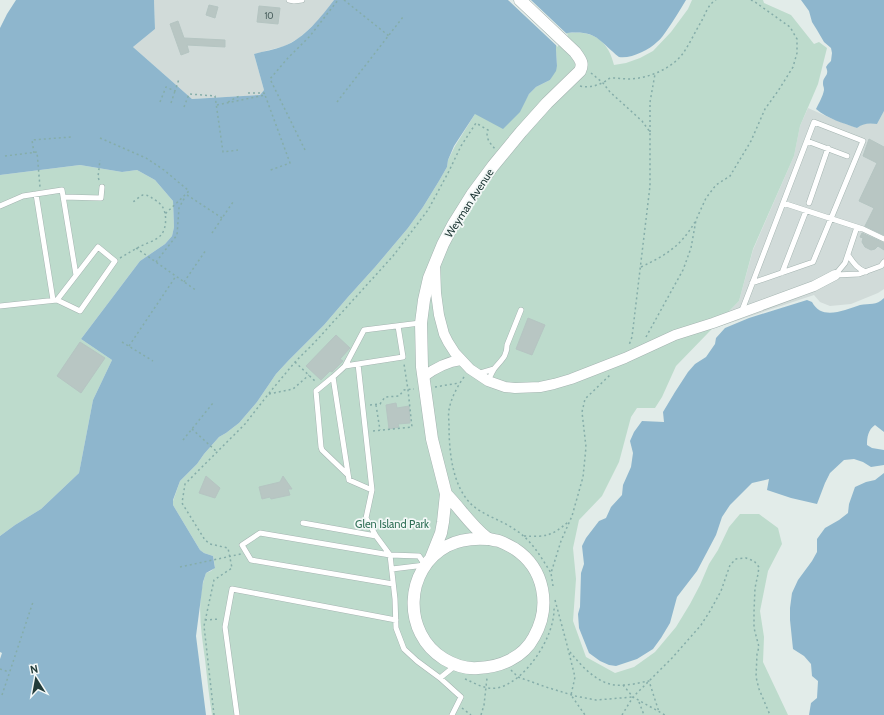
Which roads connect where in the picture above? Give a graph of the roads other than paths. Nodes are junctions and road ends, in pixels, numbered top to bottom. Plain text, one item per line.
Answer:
1 (289, 0) edge
2 (302, 0) edge
3 (520, 0) edge
4 (807, 141) junction
5 (828, 148) junction
6 (846, 156) dead end
7 (102, 187) dead end
8 (38, 194) junction
9 (63, 197) junction
10 (783, 203) junction
11 (809, 203) dead end
12 (0, 206) edge
13 (806, 211) junction
14 (831, 219) junction
15 (857, 227) junction
16 (884, 239) edge
17 (848, 255) junction
18 (884, 262) edge
19 (435, 264) junction
20 (866, 272) junction
21 (782, 273) junction
22 (835, 275) junction
23 (76, 276) junction
24 (752, 283) junction
25 (55, 300) junction
26 (0, 306) edge
27 (520, 310) dead end
28 (741, 313) junction
29 (421, 323) junction
30 (398, 326) junction
31 (461, 360) junction
32 (358, 364) junction
33 (345, 366) junction
34 (494, 369) junction
35 (472, 374) junction
36 (333, 377) junction
37 (423, 377) junction
38 (488, 381) junction
39 (348, 475) junction
40 (372, 490) junction
41 (446, 494) junction
42 (303, 523) dead end
43 (376, 536) junction
44 (488, 539) junction
45 (390, 555) junction
46 (425, 560) junction
47 (392, 569) junction
48 (393, 584) junction
49 (396, 620) junction
50 (457, 665) junction
51 (440, 678) junction
52 (236, 715) edge
53 (452, 715) edge

1 - 2 lane
3 - 19 street, Weyman Avenue
4 - 5 lane
4 - 10 lane
4 - 14 lane
5 - 6 lane
5 - 11 lane
7 - 9 lane
8 - 9 lane
8 - 12 lane
8 - 25 lane
9 - 23 lane
10 - 13 lane
10 - 24 lane
13 - 14 lane
13 - 21 lane
14 - 15 lane
14 - 21 lane
15 - 16 lane
15 - 17 lane
17 - 20 lane
17 - 22 lane
18 - 20 lane
19 - 29 street, Weyman Avenue
19 - 31 street
20 - 22 lane
21 - 24 lane
22 - 28 street
23 - 25 lane
23 - 25 lane
24 - 28 lane
25 - 26 lane
27 - 34 lane
28 - 38 street
29 - 30 lane
29 - 37 street, Weyman Avenue
30 - 32 lane
30 - 33 lane
31 - 35 street
31 - 37 street
32 - 33 lane
32 - 40 lane
33 - 36 lane
34 - 35 lane
34 - 38 lane
35 - 38 street
36 - 39 lane
36 - 39 lane
37 - 41 street, Weyman Avenue
39 - 40 lane
40 - 43 lane
41 - 44 street
41 - 46 street
42 - 43 lane
43 - 45 lane
44 - 46 street
44 - 50 street
45 - 46 lane
45 - 47 lane
45 - 48 lane
46 - 47 lane
46 - 50 street
47 - 48 lane
48 - 49 lane
49 - 51 lane
49 - 52 lane
50 - 51 lane
51 - 53 lane

